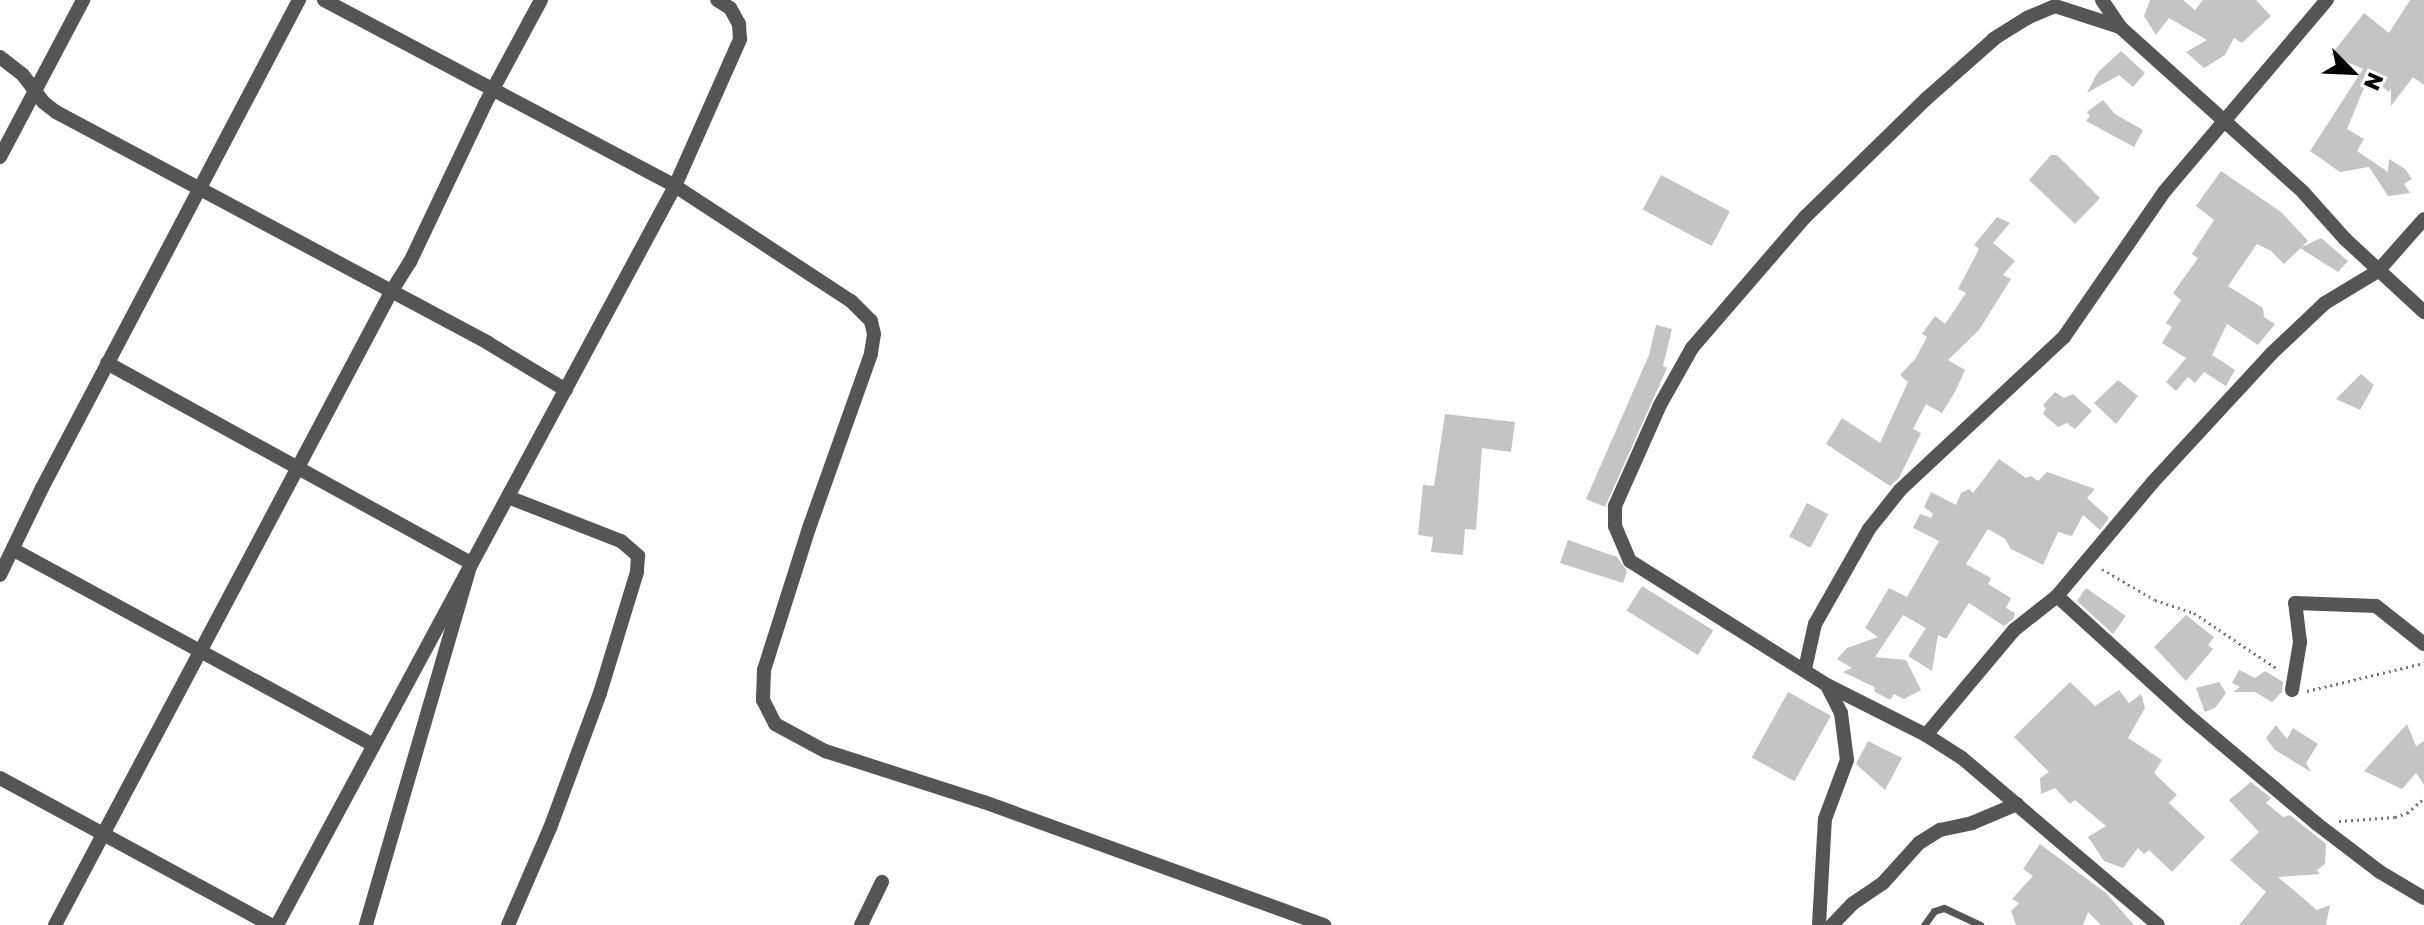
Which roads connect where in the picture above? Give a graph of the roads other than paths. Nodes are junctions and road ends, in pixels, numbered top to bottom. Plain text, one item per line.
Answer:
1 (83, 0) edge
2 (299, 0) edge
3 (324, 0) edge
4 (541, 0) edge
5 (717, 0) edge
6 (2102, 0) edge
7 (2327, 0) edge
8 (2049, 3) edge
9 (2120, 27) junction
10 (0, 57) edge
11 (493, 89) junction
12 (35, 91) junction
13 (2224, 119) junction
14 (0, 157) edge
15 (675, 186) junction
16 (199, 189) junction
17 (2424, 219) edge
18 (2378, 271) junction
19 (391, 292) junction
20 (2424, 312) edge
21 (107, 363) junction
22 (566, 390) junction
23 (299, 469) junction
24 (508, 497) junction
25 (14, 550) junction
26 (471, 563) junction
27 (0, 575) edge
28 (2057, 596) junction
29 (2424, 644) edge
30 (202, 651) junction
31 (1805, 669) junction
32 (1827, 685) junction
33 (2292, 690) road end
34 (1926, 735) junction
35 (373, 745) junction
36 (0, 778) edge
37 (2017, 804) junction
38 (105, 835) junction
39 (882, 882) dead end
40 (2424, 898) edge
41 (55, 925) edge
42 (274, 925) edge
43 (366, 925) edge
44 (508, 925) edge
45 (861, 925) edge
46 (1324, 925) edge
47 (1819, 925) edge
48 (1832, 925) edge
49 (1924, 925) edge
50 (1980, 925) edge
51 (2158, 925) edge

1 - 12 street
2 - 16 street
3 - 11 street
4 - 11 street
5 - 15 street
6 - 9 street
7 - 13 street
8 - 9 street
8 - 31 street
9 - 13 street
10 - 12 street
11 - 15 street
11 - 19 street
12 - 14 street
12 - 16 street
13 - 18 street
13 - 31 street
15 - 22 street
15 - 46 street
16 - 19 street
16 - 21 street
17 - 18 street
18 - 20 street
18 - 28 street
19 - 22 street
19 - 23 street
21 - 23 street
21 - 25 street
22 - 24 street
23 - 26 street
23 - 30 street
24 - 26 street
24 - 44 street
25 - 27 street
25 - 30 street
26 - 35 street
26 - 43 street
28 - 34 street
28 - 40 street
29 - 33 street
30 - 35 street
30 - 38 street
31 - 32 street
32 - 34 street
32 - 47 street
34 - 37 street
35 - 42 street
36 - 38 street
37 - 48 street
37 - 51 street
38 - 41 street
38 - 42 street
39 - 45 street
49 - 50 lane

